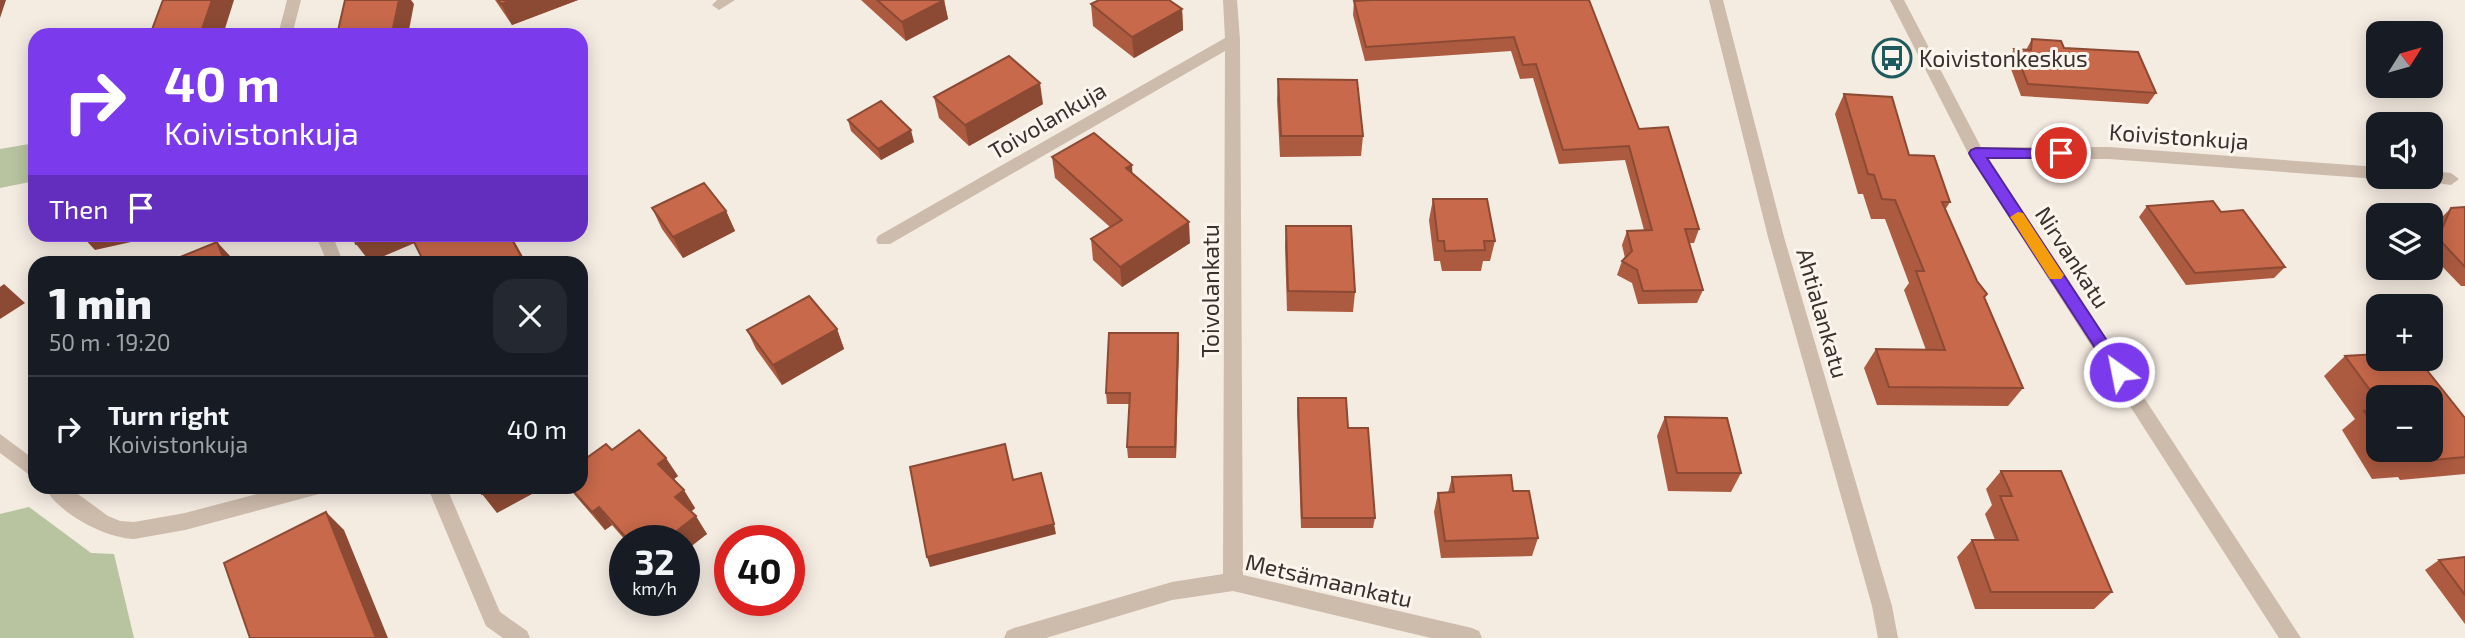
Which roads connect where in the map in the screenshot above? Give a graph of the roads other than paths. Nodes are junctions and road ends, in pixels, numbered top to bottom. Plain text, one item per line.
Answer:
1 (294, 0) edge
2 (1230, 0) edge
3 (1716, 0) edge
4 (1896, 0) edge
5 (287, 28) edge
6 (1233, 40) junction
7 (1976, 153) junction
8 (2366, 172) edge
9 (2443, 178) edge
10 (2451, 178) dead end
11 (884, 240) dead end
12 (0, 442) edge
13 (28, 465) edge
14 (62, 494) edge
15 (287, 494) edge
16 (439, 494) edge
17 (1233, 582) junction
18 (520, 638) edge
19 (1014, 638) edge
20 (1472, 638) edge
21 (1888, 638) edge
22 (2291, 638) edge

1 - 5 street
2 - 6 street, Toivolankatu
3 - 21 street, Ahtialankatu
4 - 7 street, Nirvankatu
6 - 11 street, Toivolankuja
6 - 17 street, Toivolankatu
7 - 8 street, Koivistonkuja
7 - 22 street, Nirvankatu
9 - 10 street
12 - 13 street
14 - 15 street
16 - 18 street
17 - 19 street, Metsämaankatu
17 - 20 street, Metsämaankatu

